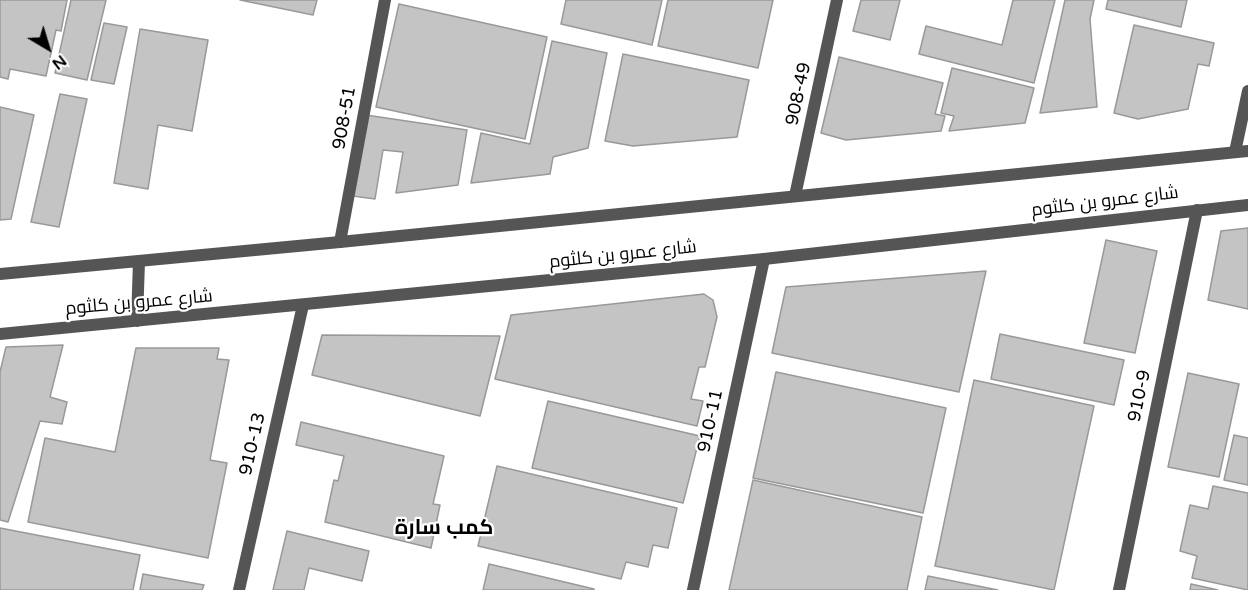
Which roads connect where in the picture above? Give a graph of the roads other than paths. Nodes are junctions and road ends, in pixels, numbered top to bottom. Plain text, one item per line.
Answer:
1 (385, 0) edge
2 (837, 0) edge
3 (1248, 91) edge
4 (1248, 151) edge
5 (1235, 152) junction
6 (795, 196) junction
7 (1248, 205) edge
8 (1197, 210) junction
9 (340, 242) junction
10 (764, 259) junction
11 (138, 261) junction
12 (0, 274) edge
13 (303, 305) junction
14 (137, 321) junction
15 (0, 334) edge
16 (239, 590) edge
17 (693, 590) edge
18 (1119, 590) edge

1 - 9 street, 908-51
2 - 6 street, 908-49
3 - 5 street
4 - 5 street, شارع عمرو بن كلثوم
5 - 6 street, شارع عمرو بن كلثوم
6 - 9 street, شارع عمرو بن كلثوم
7 - 8 street, شارع عمرو بن كلثوم
8 - 10 street, شارع عمرو بن كلثوم
8 - 18 street, 910-9
9 - 11 street, شارع عمرو بن كلثوم
10 - 13 street, شارع عمرو بن كلثوم
10 - 17 street, 910-11
11 - 12 street, شارع عمرو بن كلثوم
11 - 14 street
13 - 14 street, شارع عمرو بن كلثوم
13 - 16 street, 910-13
14 - 15 street, شارع عمرو بن كلثوم

